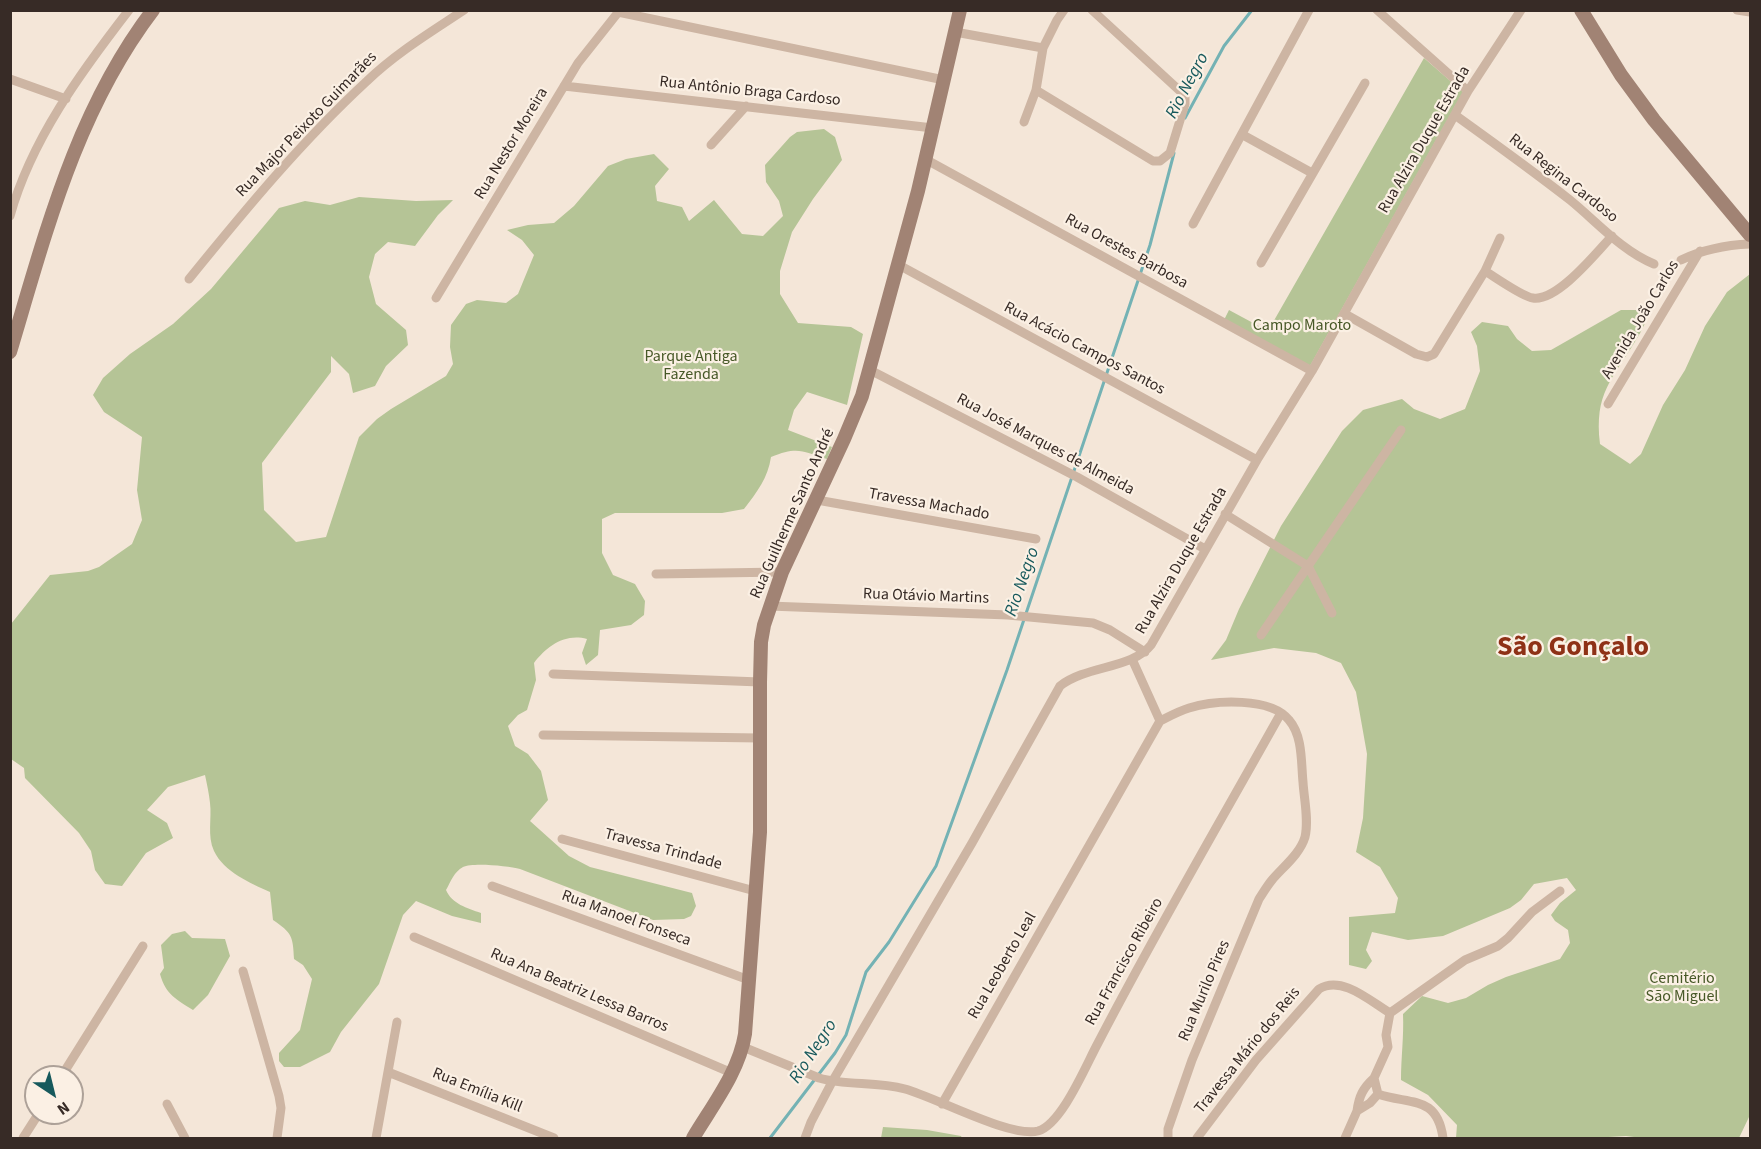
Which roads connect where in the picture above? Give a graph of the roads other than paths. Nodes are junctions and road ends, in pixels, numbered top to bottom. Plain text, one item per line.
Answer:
1 (129, 10) edge
2 (166, 10) edge
3 (464, 10) edge
4 (960, 10) edge
5 (1064, 10) edge
6 (1092, 10) edge
7 (1309, 10) edge
8 (1377, 10) edge
9 (1521, 10) edge
10 (1737, 10) edge
11 (619, 11) edge
12 (1578, 12) edge
13 (1750, 12) edge
14 (149, 16) edge
15 (955, 32) junction
16 (1043, 48) junction
17 (10, 79) edge
18 (944, 80) junction
19 (1365, 83) dead end
20 (564, 86) junction
21 (1036, 90) junction
22 (1468, 91) junction
23 (66, 99) junction
24 (746, 106) junction
25 (1455, 116) junction
26 (1024, 122) dead end
27 (933, 128) junction
28 (1243, 135) junction
29 (711, 145) dead end
30 (925, 159) junction
31 (1312, 173) junction
32 (14, 192) edge
33 (10, 216) edge
34 (1193, 224) dead end
35 (1750, 235) edge
36 (1612, 236) junction
37 (1500, 238) dead end
38 (1750, 244) edge
39 (1700, 251) junction
40 (1681, 260) dead end
41 (1261, 263) dead end
42 (897, 264) junction
43 (1654, 264) dead end
44 (1485, 271) junction
45 (189, 279) dead end
46 (436, 298) dead end
47 (1345, 314) junction
48 (10, 352) edge
49 (870, 370) junction
50 (1312, 371) junction
51 (1608, 404) dead end
52 (1401, 430) dead end
53 (1257, 460) junction
54 (817, 500) junction
55 (1226, 514) junction
56 (1036, 539) dead end
57 (1205, 549) junction
58 (1308, 566) junction
59 (782, 572) junction
60 (656, 574) dead end
61 (770, 606) junction
62 (1332, 613) dead end
63 (1261, 635) dead end
64 (1145, 652) junction
65 (1132, 659) junction
66 (553, 674) dead end
67 (760, 682) junction
68 (1281, 713) junction
69 (1160, 721) junction
70 (543, 735) dead end
71 (760, 738) junction
72 (562, 840) dead end
73 (492, 886) dead end
74 (755, 891) junction
75 (1560, 891) dead end
76 (414, 937) dead end
77 (143, 946) dead end
78 (243, 971) dead end
79 (749, 980) junction
80 (1390, 1013) junction
81 (397, 1022) dead end
82 (743, 1047) junction
83 (69, 1065) edge
84 (388, 1072) junction
85 (732, 1073) junction
86 (1374, 1078) junction
87 (832, 1082) junction
88 (1378, 1094) junction
89 (167, 1104) dead end
90 (942, 1104) junction
91 (1357, 1111) junction
92 (31, 1125) edge
93 (23, 1138) edge
94 (185, 1138) edge
95 (277, 1138) edge
96 (376, 1138) edge
97 (554, 1138) edge
98 (693, 1138) edge
99 (805, 1138) edge
100 (1168, 1138) edge
101 (1197, 1138) edge
102 (1345, 1138) edge
103 (1443, 1138) edge

1 - 14 street
1 - 23 street
2 - 14 street
3 - 45 street, Rua Major Peixoto Guimarães
4 - 15 street, Rua Guilherme Santo André
5 - 16 street
6 - 21 street
7 - 28 street
8 - 22 street
9 - 22 street, Rua Alzira Duque Estrada
10 - 13 street
11 - 18 street
11 - 20 street, Rua Nestor Moreira
12 - 35 street
14 - 48 street
15 - 16 street
15 - 18 street, Rua Guilherme Santo André
16 - 21 street
17 - 23 street
18 - 27 street, Rua Guilherme Santo André
19 - 31 street
20 - 24 street, Rua Antônio Braga Cardoso
20 - 46 street, Rua Nestor Moreira
21 - 26 street
22 - 25 street, Rua Alzira Duque Estrada
23 - 32 street
24 - 27 street, Rua Antônio Braga Cardoso
24 - 29 street
25 - 36 street, Rua Regina Cardoso
25 - 47 street, Rua Alzira Duque Estrada
27 - 30 street, Rua Guilherme Santo André
28 - 31 street
28 - 34 street
30 - 42 street, Rua Guilherme Santo André
30 - 50 street, Rua Orestes Barbosa
31 - 41 street
32 - 33 street
36 - 43 street, Rua Regina Cardoso
36 - 44 street
37 - 44 street
38 - 39 street
39 - 40 street
39 - 51 street, Avenida João Carlos
42 - 49 street, Rua Guilherme Santo André
42 - 53 street, Rua Acácio Campos Santos
44 - 47 street
47 - 50 street, Rua Alzira Duque Estrada
49 - 54 street, Rua Guilherme Santo André
49 - 57 street, Rua José Marques de Almeida
50 - 53 street, Rua Alzira Duque Estrada
52 - 58 street
53 - 55 street, Rua Alzira Duque Estrada
54 - 56 street, Travessa Machado
54 - 59 street, Rua Guilherme Santo André
55 - 57 street, Rua Alzira Duque Estrada
55 - 58 street
57 - 64 street, Rua Alzira Duque Estrada
58 - 62 street
58 - 63 street
59 - 60 street
59 - 61 street, Rua Guilherme Santo André
61 - 64 street, Rua Otávio Martins
61 - 67 street, Rua Guilherme Santo André
64 - 65 street, Rua Alzira Duque Estrada
65 - 69 street
65 - 87 street, Rua Alzira Duque Estrada
66 - 67 street
67 - 71 street, Rua Guilherme Santo André
68 - 69 street
68 - 90 street, Rua Francisco Ribeiro
68 - 100 street, Rua Murilo Pires
69 - 90 street, Rua Leoberto Leal
70 - 71 street
71 - 74 street, Rua Guilherme Santo André
72 - 74 street, Travessa Trindade
73 - 79 street, Rua Manoel Fonseca
74 - 79 street, Rua Guilherme Santo André
75 - 80 street
76 - 85 street, Rua Ana Beatriz Lessa Barros
77 - 83 street
78 - 95 street
79 - 82 street, Rua Guilherme Santo André
80 - 86 street
80 - 101 street, Travessa Mário dos Reis
81 - 84 street
82 - 85 street, Rua Guilherme Santo André
82 - 87 street
84 - 96 street
84 - 97 street, Rua Emília Kill
85 - 98 street, Rua Guilherme Santo André
86 - 88 street
86 - 91 street
87 - 90 street
87 - 99 street, Rua Alzira Duque Estrada
88 - 91 street
88 - 103 street
89 - 94 street
91 - 102 street
92 - 93 street

